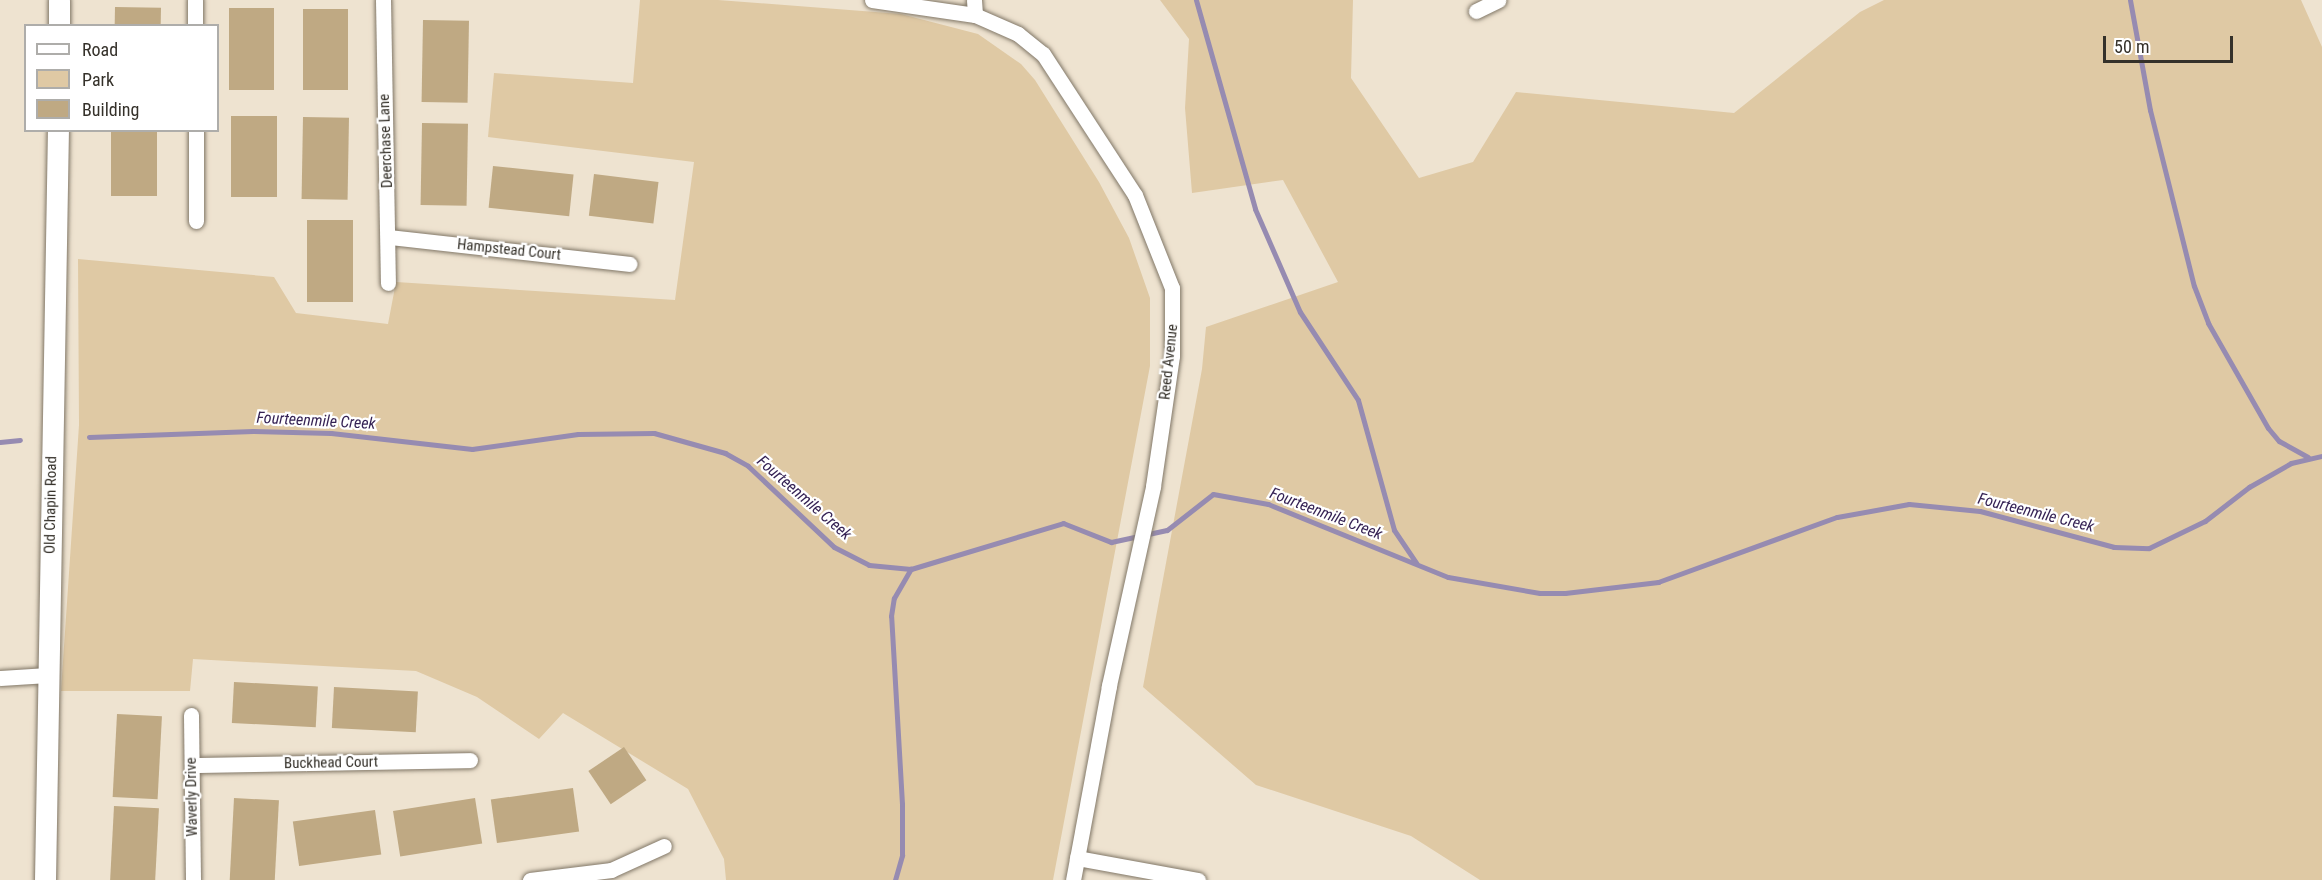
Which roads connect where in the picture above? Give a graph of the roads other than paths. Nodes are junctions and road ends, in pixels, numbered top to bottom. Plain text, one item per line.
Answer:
1 (59, 0) edge
2 (195, 0) edge
3 (382, 0) edge
4 (872, 0) edge
5 (1499, 0) edge
6 (975, 8) edge
7 (1476, 11) dead end
8 (59, 24) edge
9 (195, 24) edge
10 (58, 132) edge
11 (195, 132) edge
12 (196, 221) dead end
13 (389, 237) junction
14 (629, 264) dead end
15 (388, 283) dead end
16 (48, 675) junction
17 (0, 678) edge
18 (191, 714) dead end
19 (470, 760) dead end
20 (192, 765) junction
21 (664, 846) dead end
22 (1077, 858) junction
23 (45, 880) edge
24 (194, 880) edge
25 (530, 880) edge
26 (1073, 880) edge
27 (1198, 880) edge

1 - 8 street
2 - 9 street
3 - 13 street, Deerchase Lane
4 - 6 street, Reed Avenue
5 - 7 street
6 - 22 street, Reed Avenue
10 - 16 street, Old Chapin Road
11 - 12 street
13 - 14 street, Hampstead Court
13 - 15 street, Deerchase Lane
16 - 17 street
16 - 23 street, Old Chapin Road
18 - 20 street, Waverly Drive
19 - 20 street, Buckhead Court
20 - 24 street, Waverly Drive
21 - 25 street
22 - 26 street, Reed Avenue
22 - 27 street

